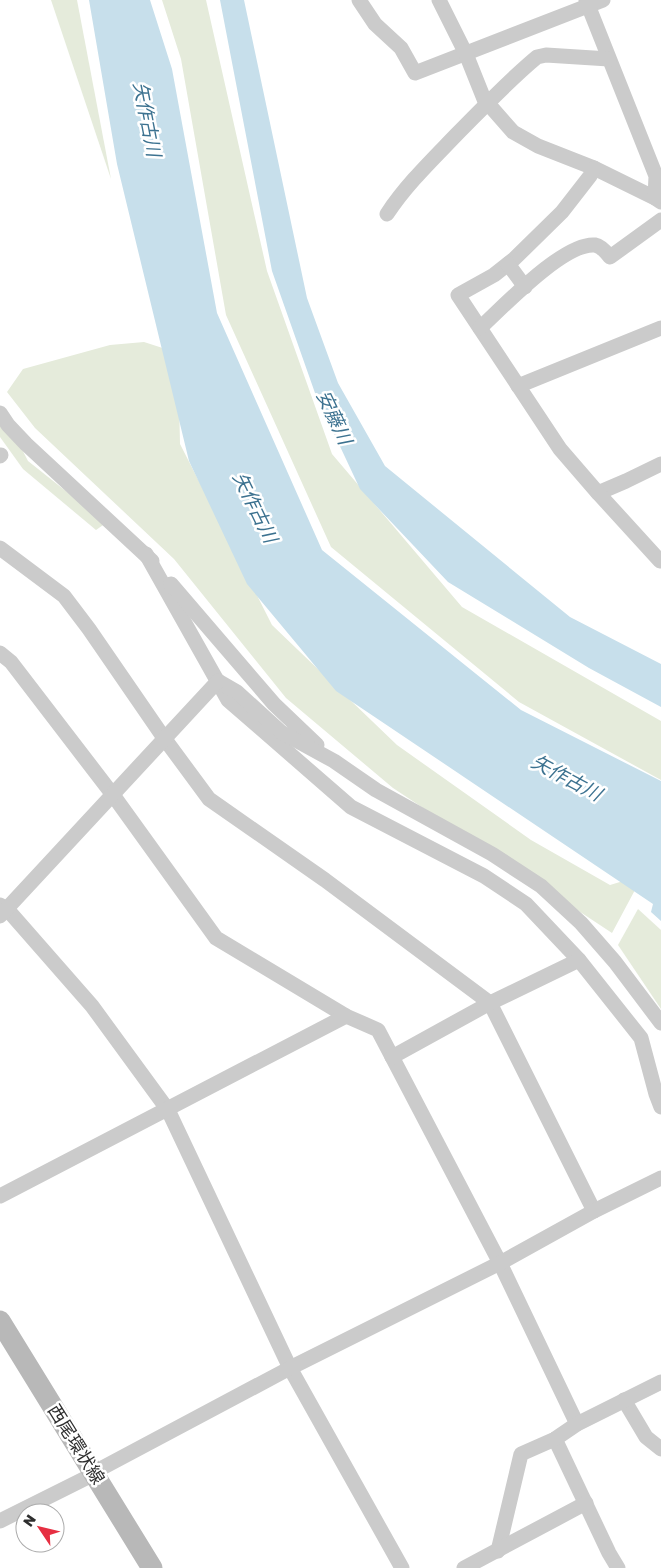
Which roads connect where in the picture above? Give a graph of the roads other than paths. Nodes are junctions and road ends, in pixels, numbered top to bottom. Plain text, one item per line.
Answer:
1 (359, 0) edge
2 (439, 0) edge
3 (603, 0) edge
4 (587, 3) edge
5 (466, 54) junction
6 (610, 59) junction
7 (487, 103) junction
8 (594, 168) junction
9 (658, 200) edge
10 (388, 214) dead end
11 (661, 220) edge
12 (508, 264) junction
13 (525, 287) junction
14 (480, 328) junction
15 (661, 328) edge
16 (518, 386) junction
17 (0, 413) edge
18 (661, 464) edge
19 (598, 493) junction
20 (0, 548) edge
21 (146, 554) junction
22 (660, 562) edge
23 (0, 653) edge
24 (218, 681) junction
25 (164, 738) junction
26 (334, 761) junction
27 (113, 795) junction
28 (2, 910) edge
29 (579, 960) junction
30 (490, 1003) junction
31 (346, 1016) junction
32 (661, 1023) edge
33 (392, 1057) junction
34 (661, 1107) edge
35 (168, 1110) junction
36 (661, 1178) edge
37 (0, 1196) edge
38 (594, 1211) junction
39 (500, 1264) junction
40 (0, 1321) edge
41 (290, 1368) junction
42 (661, 1382) edge
43 (624, 1400) junction
44 (577, 1424) junction
45 (555, 1439) junction
46 (661, 1449) edge
47 (94, 1472) junction
48 (586, 1503) junction
49 (0, 1521) edge
50 (498, 1551) junction
51 (152, 1568) edge
52 (402, 1568) edge
53 (464, 1568) edge
54 (618, 1568) edge

1 - 5 street
2 - 5 street
3 - 4 street
4 - 5 street
4 - 6 street
5 - 7 street
6 - 7 street
6 - 9 street
7 - 8 street
7 - 10 street
8 - 9 street
8 - 12 street
11 - 13 street
12 - 13 street
12 - 14 street
13 - 14 street
14 - 16 street
15 - 16 street
16 - 19 street
17 - 21 street
18 - 19 street
19 - 22 street
20 - 25 street
21 - 24 street
21 - 26 street
23 - 27 street
24 - 25 street
24 - 26 street
24 - 29 street
25 - 27 street
25 - 30 street
26 - 32 street
27 - 28 street
27 - 31 street
28 - 35 street
29 - 30 street
29 - 34 street
30 - 33 street
30 - 38 street
31 - 33 street
31 - 35 street
33 - 39 street
35 - 37 street
35 - 41 street
36 - 38 street
38 - 39 street
39 - 41 street
39 - 44 street
40 - 47 main road, 西尾環状線
41 - 47 street
41 - 52 street
42 - 43 street
43 - 44 street
43 - 46 street
44 - 45 street
45 - 48 street
45 - 50 street
47 - 49 street
47 - 51 main road, 西尾環状線
48 - 50 street
48 - 54 street
50 - 53 street

